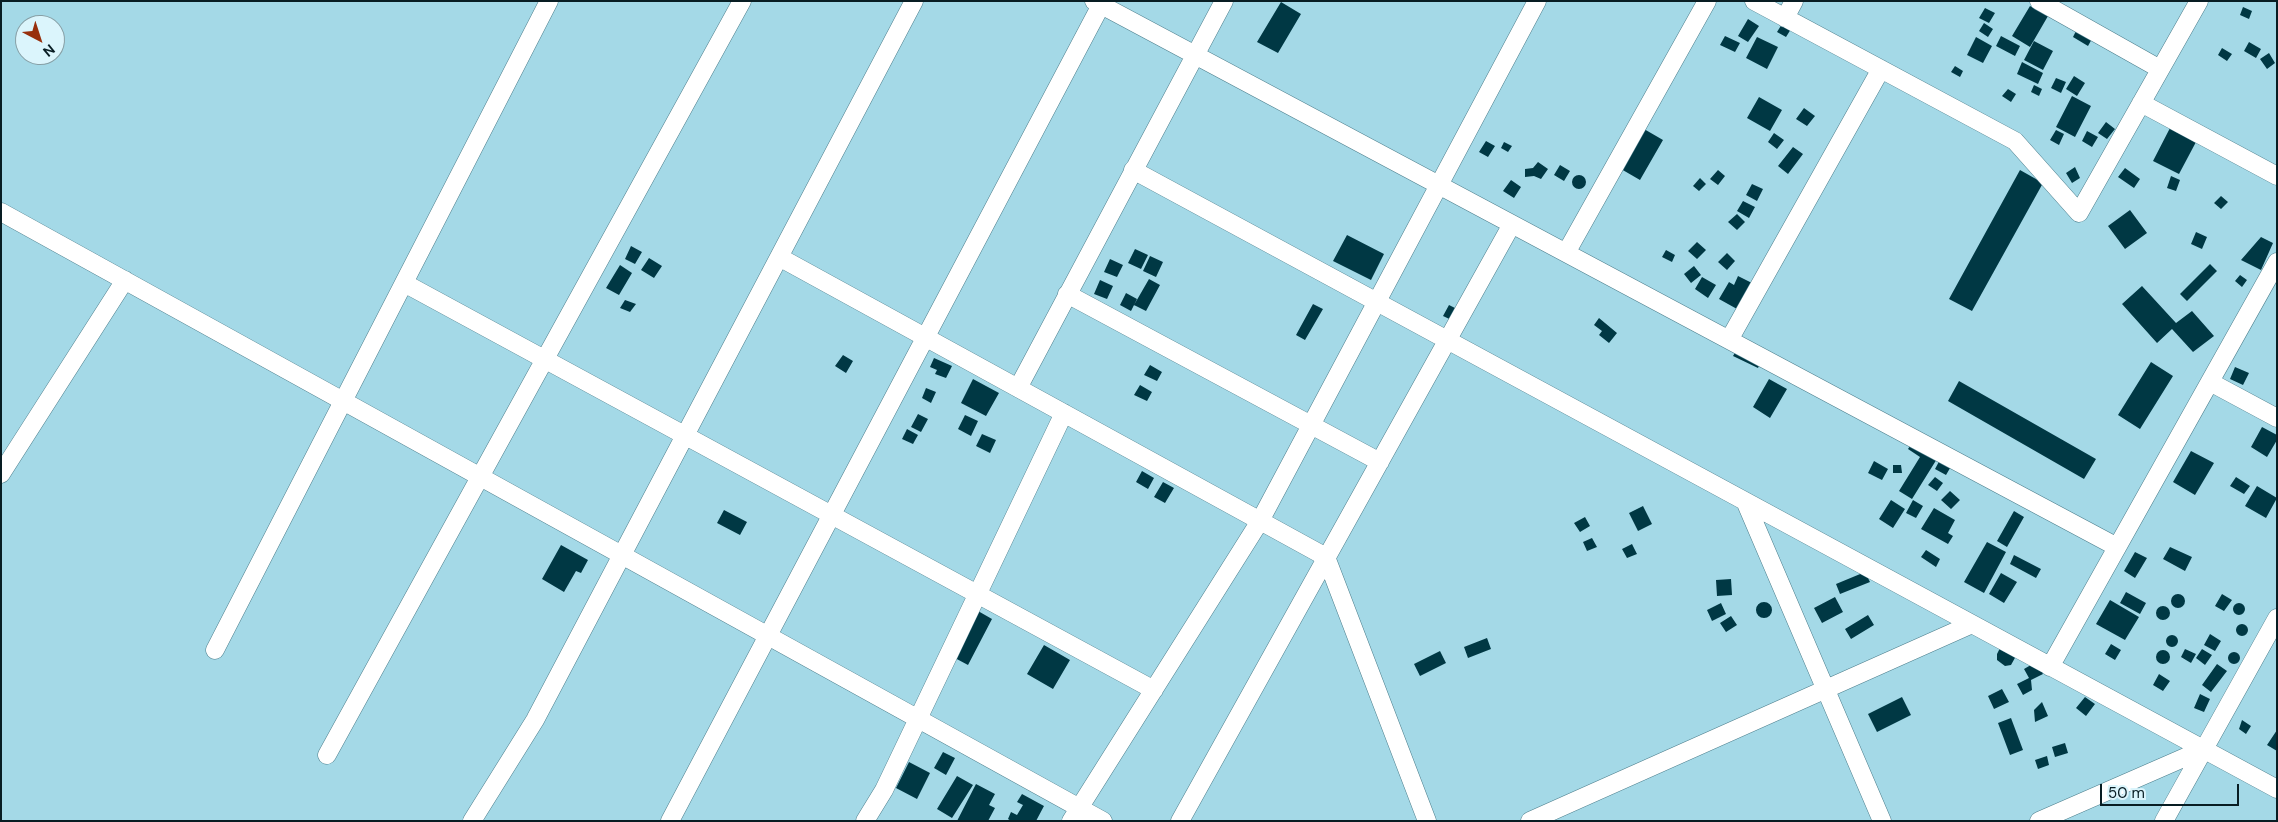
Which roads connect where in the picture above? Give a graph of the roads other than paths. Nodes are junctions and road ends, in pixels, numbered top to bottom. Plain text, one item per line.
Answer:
1 (549, 1) edge
2 (742, 1) edge
3 (914, 1) edge
4 (1224, 1) edge
5 (1537, 1) edge
6 (1707, 1) edge
7 (1754, 1) edge
8 (1794, 1) edge
9 (2039, 1) edge
10 (2199, 1) edge
11 (1098, 3) edge
12 (1785, 18) junction
13 (1195, 55) junction
14 (1881, 69) junction
15 (2160, 69) junction
16 (2141, 103) junction
17 (1133, 170) junction
18 (2277, 176) edge
19 (1439, 185) junction
20 (1, 212) edge
21 (1512, 224) junction
22 (1566, 253) junction
23 (779, 257) junction
24 (2277, 262) edge
25 (124, 280) junction
26 (404, 283) junction
27 (1067, 294) junction
28 (1376, 302) junction
29 (926, 337) junction
30 (1447, 340) junction
31 (1729, 340) junction
32 (545, 359) junction
33 (2210, 382) junction
34 (1018, 388) junction
35 (343, 401) junction
36 (1064, 413) junction
37 (2277, 418) edge
38 (1311, 425) junction
39 (685, 435) junction
40 (1380, 462) junction
41 (1, 474) edge
42 (480, 477) junction
43 (1745, 501) junction
44 (832, 515) junction
45 (1260, 521) junction
46 (2117, 547) junction
47 (622, 555) junction
48 (1326, 557) junction
49 (978, 594) junction
50 (2277, 618) edge
51 (1972, 624) junction
52 (768, 636) junction
53 (215, 650) dead end
54 (2050, 667) junction
55 (1825, 689) junction
56 (1154, 690) junction
57 (919, 719) junction
58 (2204, 750) junction
59 (327, 755) dead end
60 (2277, 789) edge
61 (1075, 814) edge
62 (472, 821) edge
63 (670, 821) edge
64 (865, 821) edge
65 (1103, 821) edge
66 (1180, 821) edge
67 (1427, 821) edge
68 (1530, 821) edge
69 (1882, 821) edge
70 (2039, 821) edge
71 (2164, 821) edge

1 - 26 street
2 - 32 street
3 - 23 street
4 - 13 street
5 - 19 street
6 - 22 street
7 - 12 street
8 - 12 street
9 - 15 street
10 - 15 street
11 - 13 street
11 - 29 street
12 - 14 street
13 - 17 street
13 - 19 street
14 - 16 street
14 - 31 street
15 - 16 street
16 - 18 street
17 - 27 street
17 - 28 street
19 - 21 street
19 - 28 street
20 - 25 street
21 - 22 street
21 - 30 street
22 - 31 street
23 - 29 street
23 - 39 street
24 - 33 street
25 - 35 street
25 - 41 street
26 - 32 street
26 - 35 street
27 - 34 street
27 - 38 street
28 - 30 street
28 - 38 street
29 - 34 street
29 - 44 street
30 - 40 street
30 - 43 street
31 - 46 street
32 - 39 street
32 - 42 street
33 - 37 street
33 - 46 street
34 - 36 street
35 - 42 street
35 - 53 street
36 - 45 street
36 - 49 street
38 - 40 street
38 - 45 street
39 - 44 street
39 - 47 street
40 - 48 street
42 - 47 street
42 - 59 street
43 - 51 street
43 - 55 street
44 - 49 street
44 - 52 street
45 - 48 street
45 - 56 street
46 - 54 street
47 - 52 street
47 - 62 street
48 - 66 street
48 - 67 street
49 - 56 street
49 - 57 street
50 - 58 street
51 - 54 street
51 - 55 street
52 - 57 street
52 - 63 street
54 - 58 street
55 - 68 street
55 - 69 street
56 - 61 street
57 - 61 street
57 - 64 street
58 - 60 street
58 - 70 street
58 - 71 street
61 - 65 street

